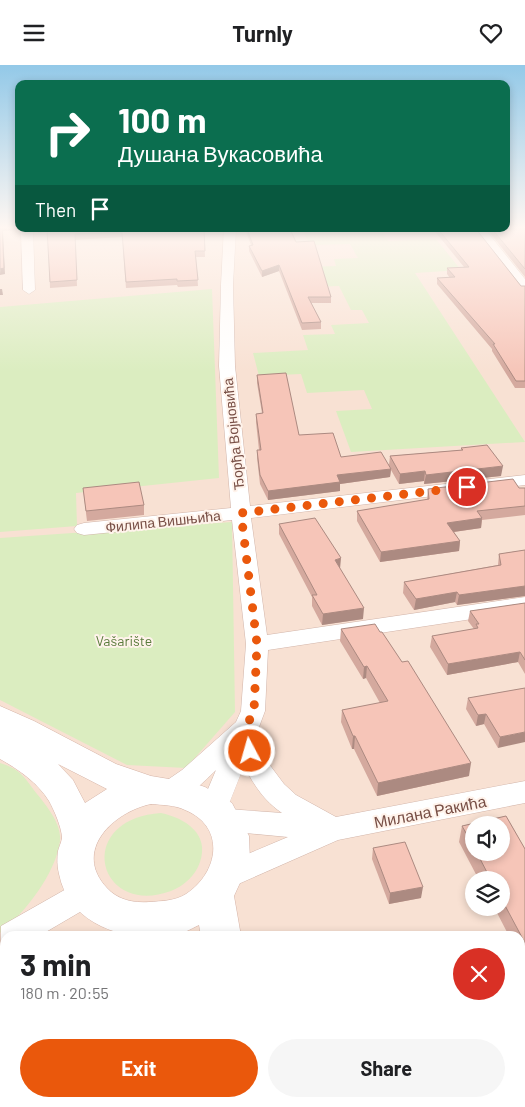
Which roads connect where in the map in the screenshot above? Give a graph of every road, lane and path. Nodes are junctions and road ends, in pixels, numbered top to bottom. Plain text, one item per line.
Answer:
1 (29, 276) edge
2 (228, 276) edge
3 (516, 276) edge
4 (525, 287) edge
5 (29, 289) dead end
6 (525, 480) edge
7 (241, 513) junction
8 (84, 529) dead end
9 (525, 604) edge
10 (257, 644) junction
11 (0, 718) edge
12 (246, 727) junction
13 (0, 743) edge
14 (162, 790) junction
15 (525, 792) edge
16 (219, 814) junction
17 (334, 829) junction
18 (80, 837) junction
19 (220, 885) junction
20 (86, 893) junction
21 (155, 929) edge
22 (21, 931) edge
23 (221, 931) edge

1 - 5 street
2 - 7 street, Ђорђа Војновића
3 - 4 street
6 - 7 street, Филипа Вишњића
7 - 8 street, Филипа Вишњића
7 - 10 street, Ђорђа Војновића
9 - 10 street
10 - 12 street, Ђорђа Војновића
11 - 14 main road
12 - 14 street, Ђорђа Војновића
12 - 16 street, Ђорђа Војновића
12 - 17 street
13 - 18 main road
14 - 16 main road
14 - 18 main road
15 - 17 street, Милана Ракића
16 - 17 street, Милана Ракића
16 - 19 main road
17 - 19 street, Милана Ракића
18 - 20 main road
19 - 21 main road
19 - 23 main road
20 - 21 main road
20 - 22 street

